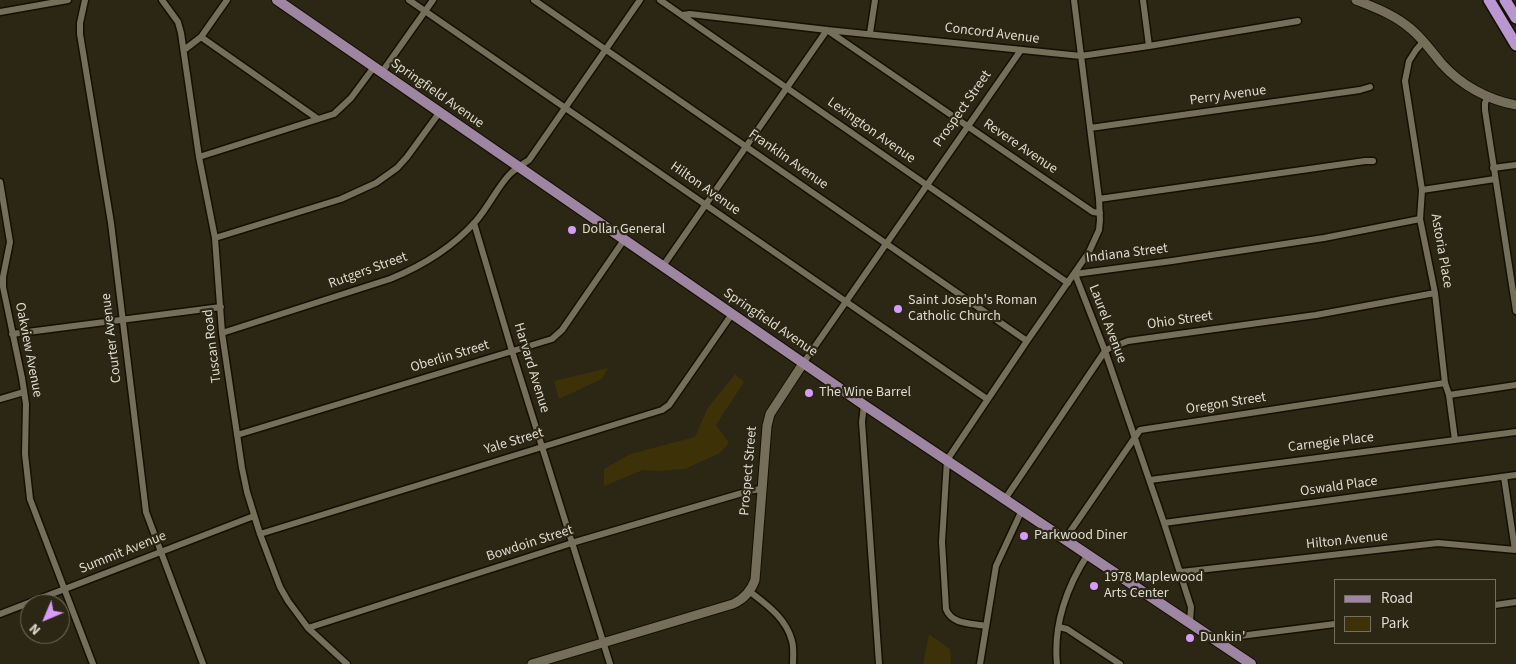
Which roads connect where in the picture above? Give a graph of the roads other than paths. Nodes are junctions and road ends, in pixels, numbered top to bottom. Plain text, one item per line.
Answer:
1 (68, 0) edge
2 (85, 0) edge
3 (162, 0) edge
4 (227, 0) edge
5 (277, 0) edge
6 (409, 0) edge
7 (433, 0) edge
8 (534, 0) edge
9 (640, 0) edge
10 (660, 0) edge
11 (875, 0) edge
12 (1074, 0) edge
13 (1143, 0) edge
14 (1356, 0) edge
15 (1489, 0) edge
16 (1505, 0) edge
17 (0, 12) edge
18 (425, 12) junction
19 (682, 15) junction
20 (1516, 18) edge
21 (1298, 21) dead end
22 (828, 30) junction
23 (870, 33) junction
24 (202, 37) junction
25 (1423, 42) junction
26 (1516, 45) edge
27 (1149, 46) junction
28 (606, 49) junction
29 (184, 50) junction
30 (1021, 50) junction
31 (1081, 56) junction
32 (378, 69) junction
33 (1370, 86) dead end
34 (787, 88) junction
35 (1488, 96) junction
36 (1516, 105) edge
37 (566, 108) junction
38 (439, 113) junction
39 (318, 119) junction
40 (968, 126) junction
41 (1090, 128) junction
42 (747, 147) junction
43 (199, 157) junction
44 (1373, 161) dead end
45 (1516, 165) edge
46 (520, 167) junction
47 (1493, 168) junction
48 (1495, 180) junction
49 (0, 182) edge
50 (927, 184) junction
51 (1422, 190) junction
52 (1100, 199) junction
53 (706, 205) junction
54 (1100, 213) junction
55 (1420, 219) junction
56 (474, 223) junction
57 (215, 238) junction
58 (624, 240) junction
59 (887, 244) junction
60 (663, 266) junction
61 (1075, 274) junction
62 (1068, 283) junction
63 (1435, 293) junction
64 (846, 302) junction
65 (221, 307) junction
66 (1516, 311) edge
67 (732, 314) junction
68 (122, 320) junction
69 (222, 333) junction
70 (12, 334) junction
71 (1027, 341) junction
72 (512, 351) junction
73 (1105, 352) junction
74 (804, 362) junction
75 (1445, 382) junction
76 (1516, 385) edge
77 (24, 392) junction
78 (1449, 395) junction
79 (0, 399) edge
80 (987, 399) junction
81 (864, 405) junction
82 (1516, 432) edge
83 (237, 434) junction
84 (1135, 436) junction
85 (1455, 440) junction
86 (542, 447) junction
87 (946, 460) junction
88 (1516, 475) edge
89 (1504, 477) junction
90 (1150, 480) junction
91 (761, 489) junction
92 (1005, 499) junction
93 (1022, 510) junction
94 (254, 516) junction
95 (1164, 523) junction
96 (260, 534) junction
97 (1065, 539) junction
98 (572, 543) junction
99 (1516, 550) edge
100 (160, 552) junction
101 (1088, 554) junction
102 (1181, 572) junction
103 (64, 590) junction
104 (749, 591) junction
105 (1516, 602) edge
106 (1496, 605) edge
107 (0, 614) edge
108 (1190, 622) junction
109 (1334, 624) edge
110 (986, 626) junction
111 (1059, 627) junction
112 (308, 628) junction
113 (1217, 641) junction
114 (603, 642) junction
115 (1250, 663) edge
116 (93, 664) edge
117 (204, 664) edge
118 (347, 664) edge
119 (532, 664) edge
120 (610, 664) edge
121 (794, 664) edge
122 (879, 664) edge
123 (980, 664) edge
124 (1057, 664) edge
125 (1120, 664) edge

1 - 17 street
2 - 68 street, Courter Avenue
3 - 29 street, Tuscan Road
4 - 24 street
5 - 32 main road, Springfield Avenue
6 - 18 street, Hilton Avenue
7 - 18 street
8 - 28 street, Franklin Avenue
9 - 28 street, Rutgers Street
10 - 19 street, Lexington Avenue
11 - 23 street
12 - 31 street, Laurel Avenue
13 - 27 street
14 - 25 street
15 - 26 highway
16 - 20 highway
18 - 32 street
18 - 37 street, Hilton Avenue
19 - 22 street, Concord Avenue
19 - 34 street, Lexington Avenue
21 - 27 street, Concord Avenue
22 - 23 street, Concord Avenue
22 - 34 street
22 - 40 street, Revere Avenue
23 - 30 street, Concord Avenue
24 - 29 street
24 - 39 street
25 - 35 street
25 - 51 street, Astoria Place
27 - 31 street, Concord Avenue
28 - 37 street, Rutgers Street
28 - 42 street, Franklin Avenue
29 - 43 street, Tuscan Road
30 - 31 street, Concord Avenue
30 - 40 street, Prospect Street
31 - 41 street, Laurel Avenue
32 - 38 main road, Springfield Avenue
32 - 39 street
33 - 41 street, Perry Avenue
34 - 42 street
34 - 50 street, Lexington Avenue
35 - 36 street
35 - 47 street
37 - 46 street, Rutgers Street
37 - 53 street, Hilton Avenue
38 - 46 main road, Springfield Avenue
38 - 57 street
39 - 43 street
40 - 50 street, Prospect Street
40 - 54 street, Revere Avenue
41 - 52 street, Laurel Avenue
42 - 53 street
42 - 59 street, Franklin Avenue
43 - 57 street, Tuscan Road
44 - 52 street
45 - 47 street
46 - 56 street, Rutgers Street
46 - 58 main road, Springfield Avenue
47 - 48 street
48 - 51 street
48 - 66 street
49 - 70 street, Oakview Avenue
50 - 59 street, Prospect Street
50 - 62 street, Lexington Avenue
51 - 55 street, Astoria Place
52 - 54 street, Laurel Avenue
53 - 60 street
53 - 64 street, Hilton Avenue
54 - 61 street, Laurel Avenue
55 - 61 street, Indiana Street
55 - 63 street, Astoria Place
56 - 69 street, Rutgers Street
56 - 72 street, Harvard Avenue
57 - 65 street, Tuscan Road
58 - 60 main road, Springfield Avenue
58 - 72 street, Oberlin Street
59 - 64 street, Prospect Street
59 - 71 street, Franklin Avenue
60 - 67 main road, Springfield Avenue
61 - 62 street, Indiana Street
61 - 73 street, Laurel Avenue
62 - 71 street, Indiana Street
63 - 73 street, Ohio Street
63 - 75 street, Astoria Place
64 - 74 street, Prospect Street
64 - 80 street, Hilton Avenue
65 - 68 street
65 - 69 street, Tuscan Road
67 - 74 main road, Springfield Avenue
67 - 86 street, Yale Street
68 - 70 street
68 - 100 street, Courter Avenue
69 - 83 street, Tuscan Road
70 - 77 street, Oakview Avenue
71 - 80 street, Indiana Street
72 - 83 street, Oberlin Street
72 - 86 street, Harvard Avenue
73 - 84 street, Laurel Avenue
73 - 92 street
74 - 81 main road, Springfield Avenue
74 - 91 street, Prospect Street
75 - 78 street, Astoria Place
75 - 84 street, Oregon Street
76 - 78 street
77 - 79 street
77 - 103 street, Oakview Avenue
78 - 85 street, Astoria Place
80 - 87 street, Indiana Street
81 - 87 main road, Springfield Avenue
81 - 122 street
82 - 85 street, Carnegie Place
83 - 94 street, Tuscan Road
84 - 90 street, Laurel Avenue
84 - 97 street
85 - 90 street, Carnegie Place
86 - 96 street, Yale Street
86 - 98 street, Harvard Avenue
87 - 92 main road, Springfield Avenue
87 - 110 street
88 - 89 street, Oswald Place
89 - 95 street, Oswald Place
89 - 99 street
90 - 95 street, Laurel Avenue
91 - 98 street, Bowdoin Street
91 - 104 street, Prospect Street
92 - 93 main road, Springfield Avenue
93 - 97 main road, Springfield Avenue
93 - 110 street
94 - 96 street, Tuscan Road
94 - 100 street, Summit Avenue
95 - 102 street, Laurel Avenue
96 - 112 street, Tuscan Road
97 - 101 main road, Springfield Avenue
98 - 112 street, Bowdoin Street
98 - 114 street, Harvard Avenue
99 - 102 street, Hilton Avenue
100 - 103 street, Summit Avenue
100 - 117 street, Courter Avenue
101 - 108 main road, Springfield Avenue
101 - 111 street
102 - 108 street, Laurel Avenue
103 - 107 street, Summit Avenue
103 - 116 street, Oakview Avenue
104 - 114 street
104 - 121 street
105 - 106 street
108 - 113 main road, Springfield Avenue
109 - 113 street
110 - 123 street
111 - 124 street
111 - 125 street
112 - 118 street, Tuscan Road
113 - 115 main road, Springfield Avenue
114 - 119 street
114 - 120 street, Harvard Avenue

